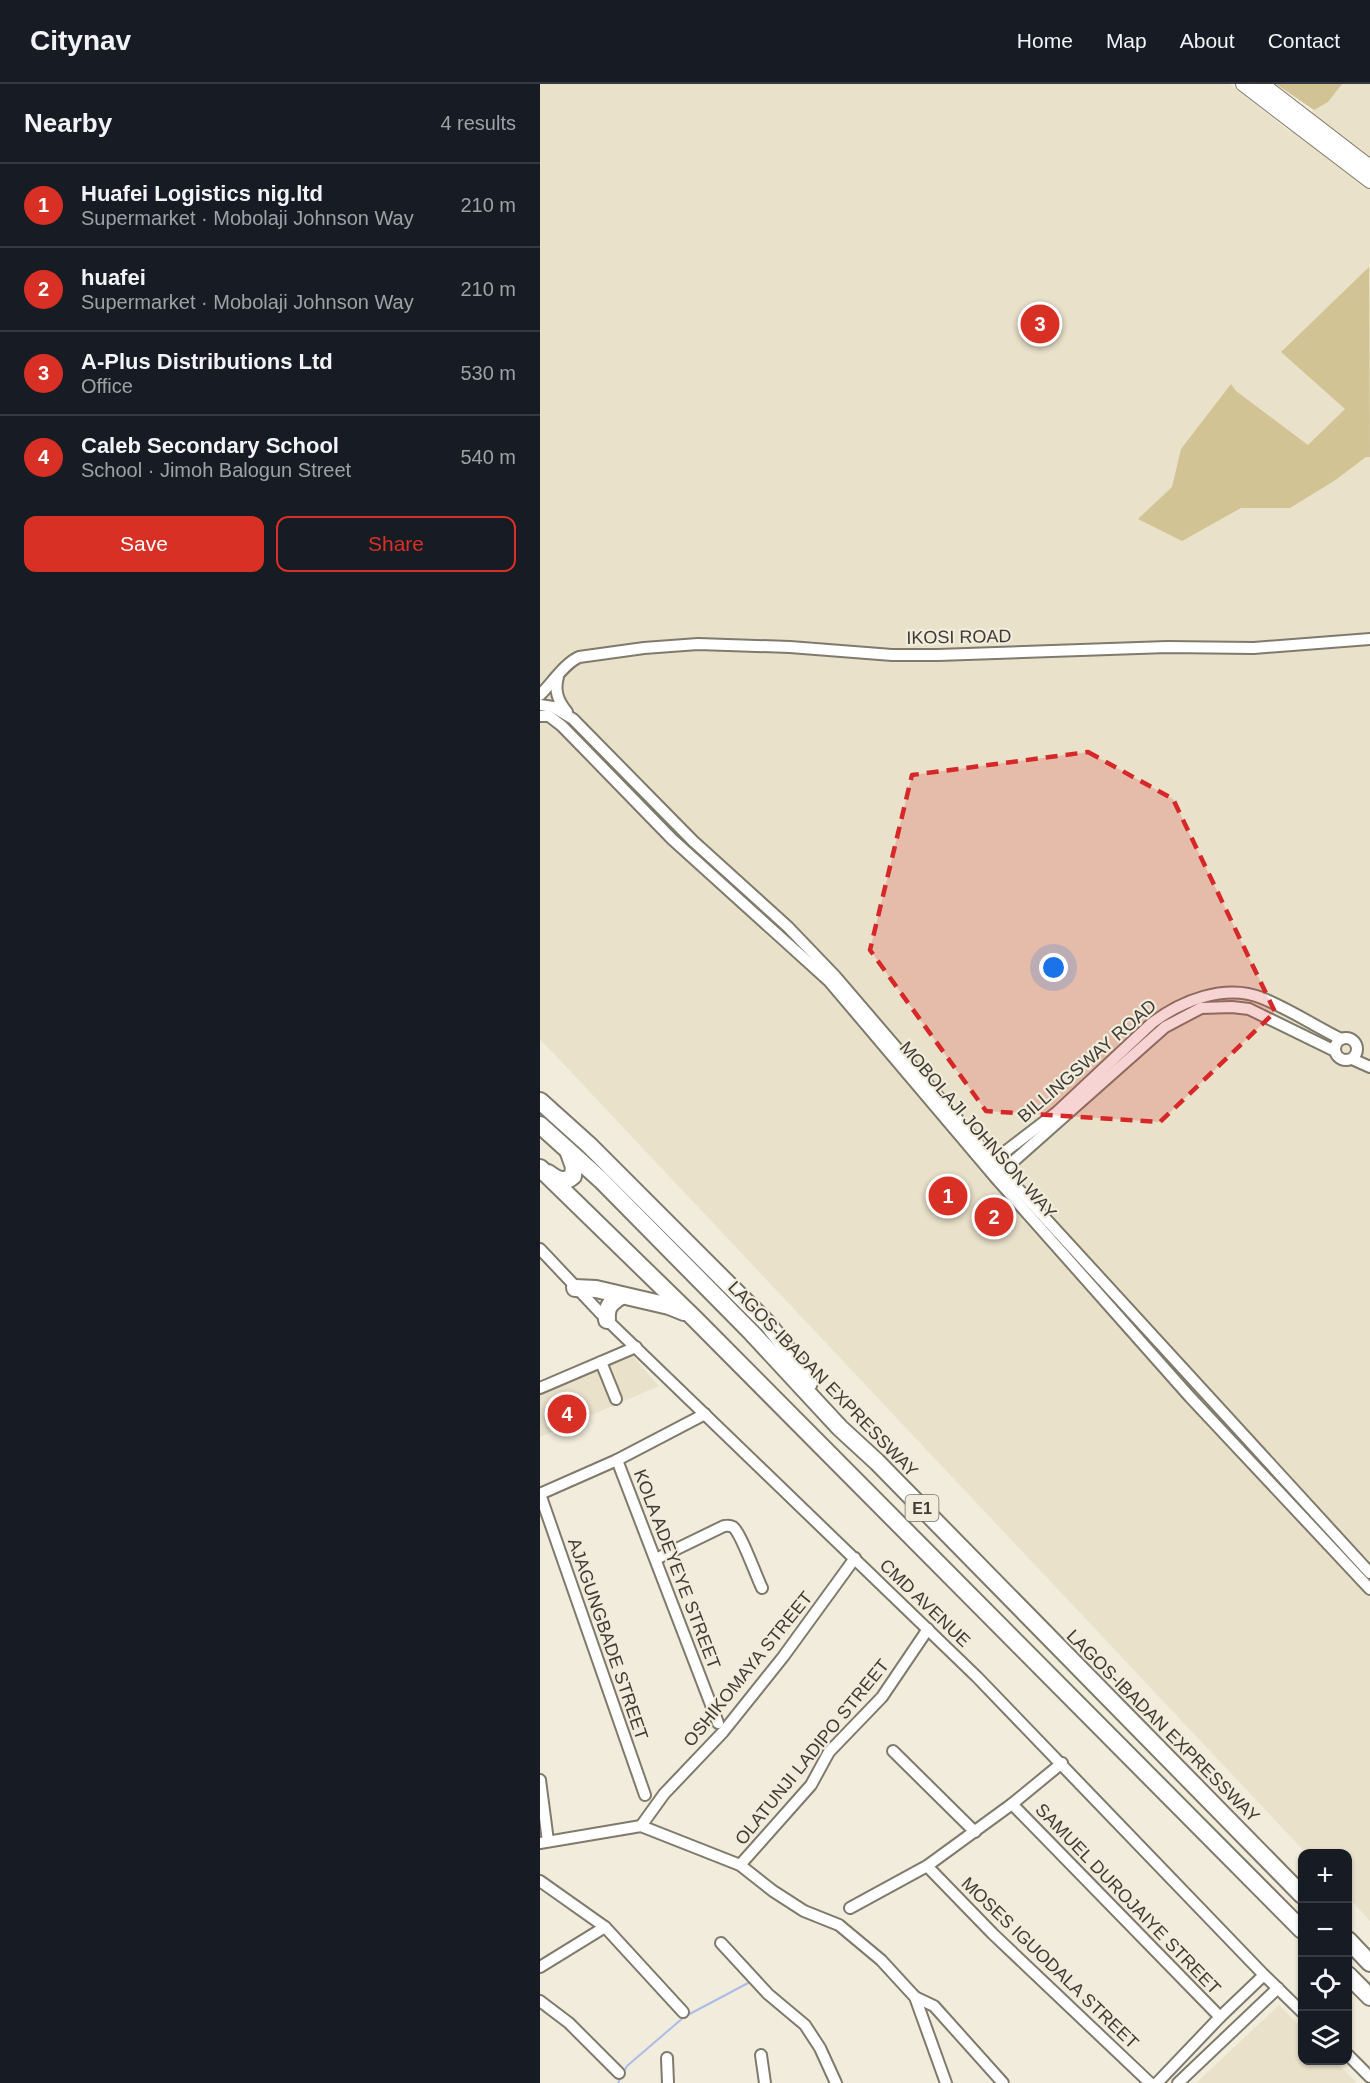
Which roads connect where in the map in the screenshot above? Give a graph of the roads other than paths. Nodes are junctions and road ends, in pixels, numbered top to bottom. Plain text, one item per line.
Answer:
1 (1243, 84) edge
2 (1262, 84) edge
3 (1370, 167) edge
4 (1370, 181) edge
5 (1370, 639) edge
6 (558, 677) junction
7 (540, 695) edge
8 (540, 705) edge
9 (555, 708) junction
10 (540, 716) edge
11 (1341, 1039) junction
12 (1358, 1047) junction
13 (1335, 1051) junction
14 (1370, 1054) edge
15 (1352, 1059) junction
16 (1370, 1067) edge
17 (540, 1101) edge
18 (540, 1125) edge
19 (569, 1153) junction
20 (990, 1163) junction
21 (540, 1168) edge
22 (999, 1174) junction
23 (540, 1249) edge
24 (575, 1288) junction
25 (621, 1296) junction
26 (695, 1319) junction
27 (607, 1320) junction
28 (636, 1347) junction
29 (600, 1362) junction
30 (540, 1388) edge
31 (616, 1399) dead end
32 (822, 1409) junction
33 (705, 1414) junction
34 (808, 1433) junction
35 (617, 1460) junction
36 (540, 1494) edge
37 (855, 1558) junction
38 (656, 1559) junction
39 (1370, 1573) edge
40 (762, 1587) dead end
41 (1370, 1589) edge
42 (928, 1629) junction
43 (718, 1723) dead end
44 (893, 1751) dead end
45 (1062, 1763) junction
46 (540, 1780) edge
47 (645, 1795) dead end
48 (1012, 1804) junction
49 (641, 1826) junction
50 (975, 1832) junction
51 (544, 1842) edge
52 (740, 1865) junction
53 (927, 1866) junction
54 (540, 1881) edge
55 (1298, 1891) edge
56 (850, 1908) dead end
57 (1298, 1926) edge
58 (604, 1927) junction
59 (721, 1943) dead end
60 (1352, 1945) edge
61 (1370, 1963) edge
62 (540, 1967) edge
63 (1264, 1975) junction
64 (1352, 1980) edge
65 (1278, 1988) junction
66 (915, 1997) junction
67 (1370, 1997) edge
68 (540, 2001) edge
69 (1301, 2011) edge
70 (683, 2012) dead end
71 (1220, 2017) junction
72 (761, 2055) dead end
73 (667, 2058) dead end
74 (1352, 2060) edge
75 (619, 2073) dead end
76 (1370, 2077) edge
77 (668, 2083) edge
78 (765, 2083) edge
79 (836, 2083) edge
80 (946, 2083) edge
81 (1003, 2083) edge
82 (1150, 2083) edge
83 (1157, 2083) edge
84 (1178, 2083) edge

1 - 4 main road
2 - 3 main road
5 - 6 street, IKOSI ROAD
6 - 7 street, IKOSI ROAD
6 - 9 street
8 - 9 street, MOBOLAJI JOHNSON WAY
9 - 10 street, MOBOLAJI JOHNSON WAY
9 - 20 street, MOBOLAJI JOHNSON WAY
9 - 20 street, MOBOLAJI JOHNSON WAY
11 - 12 street
11 - 13 street
11 - 20 street, BILLINGSWAY ROAD
12 - 14 street
12 - 15 street
13 - 15 street
13 - 22 street, BILLINGSWAY ROAD
15 - 16 street
17 - 32 highway
18 - 19 highway, LAGOS-IBADAN EXPRESSWAY / E1
19 - 21 highway
19 - 32 highway, LAGOS-IBADAN EXPRESSWAY / E1
20 - 22 street, MOBOLAJI JOHNSON WAY
21 - 26 highway, E1
22 - 39 street, MOBOLAJI JOHNSON WAY
22 - 41 street, MOBOLAJI JOHNSON WAY
23 - 24 street, CMD AVENUE
24 - 25 highway
24 - 27 street, CMD AVENUE
25 - 26 highway
25 - 27 highway
26 - 34 highway, E1
27 - 28 street, CMD AVENUE
28 - 29 street
28 - 33 street, CMD AVENUE
29 - 30 street
29 - 31 street
32 - 34 highway
32 - 55 highway, LAGOS-IBADAN EXPRESSWAY / E1
33 - 35 street
33 - 37 street, CMD AVENUE
34 - 57 highway, E1
35 - 36 street
35 - 38 street, KOLA ADEYEYE STREET
36 - 47 street, AJAGUNGBADE STREET
37 - 42 street, CMD AVENUE
37 - 49 street, OSHIKOMAYA STREET
38 - 40 street
38 - 43 street, KOLA ADEYEYE STREET
42 - 45 street, CMD AVENUE
42 - 52 street, OLATUNJI LADIPO STREET
44 - 50 street
45 - 48 street
45 - 63 street, CMD AVENUE
46 - 51 street
48 - 50 street
48 - 71 street, SAMUEL DUROJAIYE STREET
49 - 51 street
49 - 52 street
50 - 53 street
52 - 66 street
53 - 56 street
53 - 82 street, MOSES IGUODALA STREET
54 - 58 street
58 - 62 street
58 - 70 street
59 - 79 street
60 - 61 highway
63 - 65 street, CMD AVENUE
63 - 71 street
64 - 67 highway
65 - 69 street, CMD AVENUE
65 - 84 street
66 - 80 street
66 - 81 street
68 - 75 street
71 - 83 street
72 - 78 street
73 - 77 street
74 - 76 street

